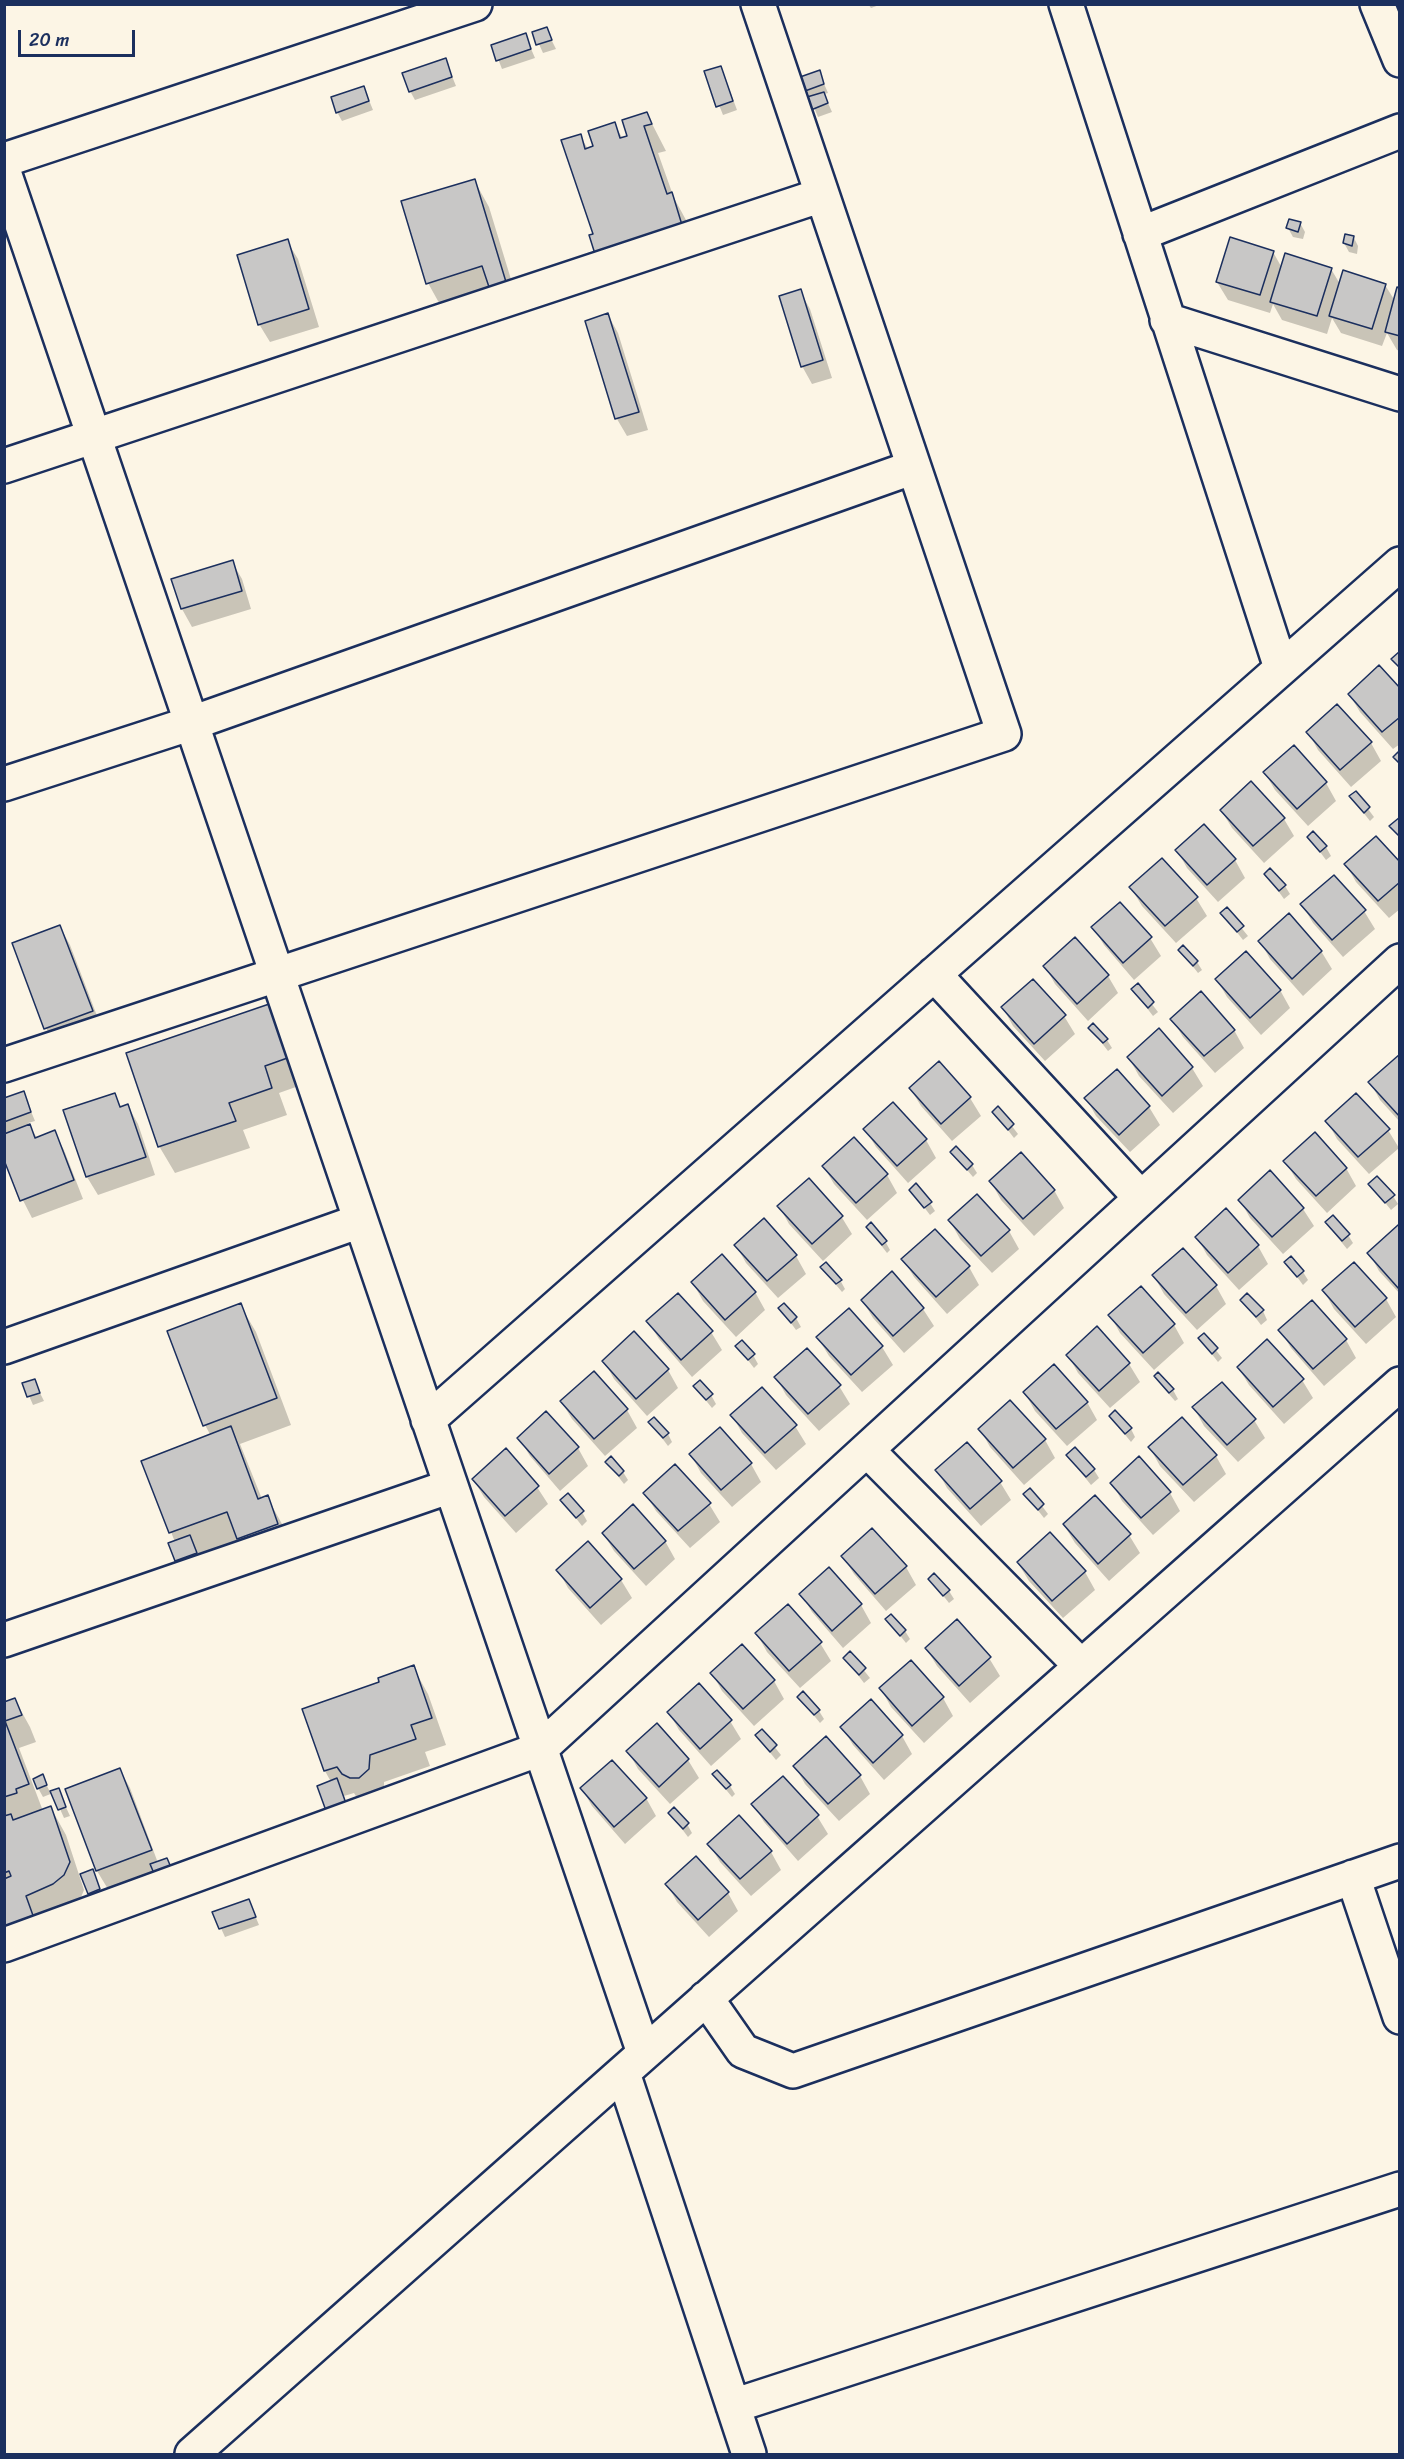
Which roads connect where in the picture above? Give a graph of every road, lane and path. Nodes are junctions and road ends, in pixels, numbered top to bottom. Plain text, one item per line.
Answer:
1 (475, 4) edge
2 (758, 4) edge
3 (1066, 4) edge
4 (1377, 4) edge
5 (1400, 60) edge
6 (1400, 131) edge
7 (4, 160) edge
8 (4, 172) edge
9 (822, 195) junction
10 (1140, 234) junction
11 (1167, 320) junction
12 (1400, 394) edge
13 (94, 436) junction
14 (4, 466) edge
15 (914, 467) junction
16 (1400, 564) edge
17 (1281, 668) junction
18 (192, 723) junction
19 (4, 784) edge
20 (1400, 961) edge
21 (934, 974) junction
22 (278, 975) junction
23 (4, 1065) edge
24 (1142, 1198) junction
25 (360, 1221) junction
26 (4, 1347) edge
27 (1400, 1384) edge
28 (428, 1420) junction
29 (867, 1450) junction
30 (451, 1486) junction
31 (4, 1640) edge
32 (1081, 1666) junction
33 (540, 1749) junction
34 (1400, 1861) edge
35 (1353, 1877) junction
36 (4, 1945) edge
37 (706, 1998) junction
38 (1400, 2017) edge
39 (633, 2063) junction
40 (1400, 2189) edge
41 (733, 2406) junction
42 (192, 2454) edge
43 (749, 2454) edge

1 - 7 street
2 - 9 street
3 - 10 street
4 - 5 street
6 - 10 street
8 - 13 street
9 - 13 street
9 - 15 street
10 - 11 street
11 - 12 street
11 - 17 street
13 - 14 street
13 - 18 street
15 - 18 street
15 - 22 street
16 - 17 street
17 - 21 street
18 - 19 street
18 - 22 street
20 - 24 street
21 - 24 street
21 - 28 street
22 - 23 street
22 - 25 street
24 - 29 street
25 - 26 street
25 - 28 street
27 - 32 street
28 - 30 street
29 - 32 street
29 - 33 street
30 - 31 street
30 - 33 street
32 - 37 street
33 - 36 street
33 - 39 street
34 - 35 street
35 - 37 street
35 - 38 street
37 - 39 street
39 - 41 street
39 - 42 street
40 - 41 street
41 - 43 street

